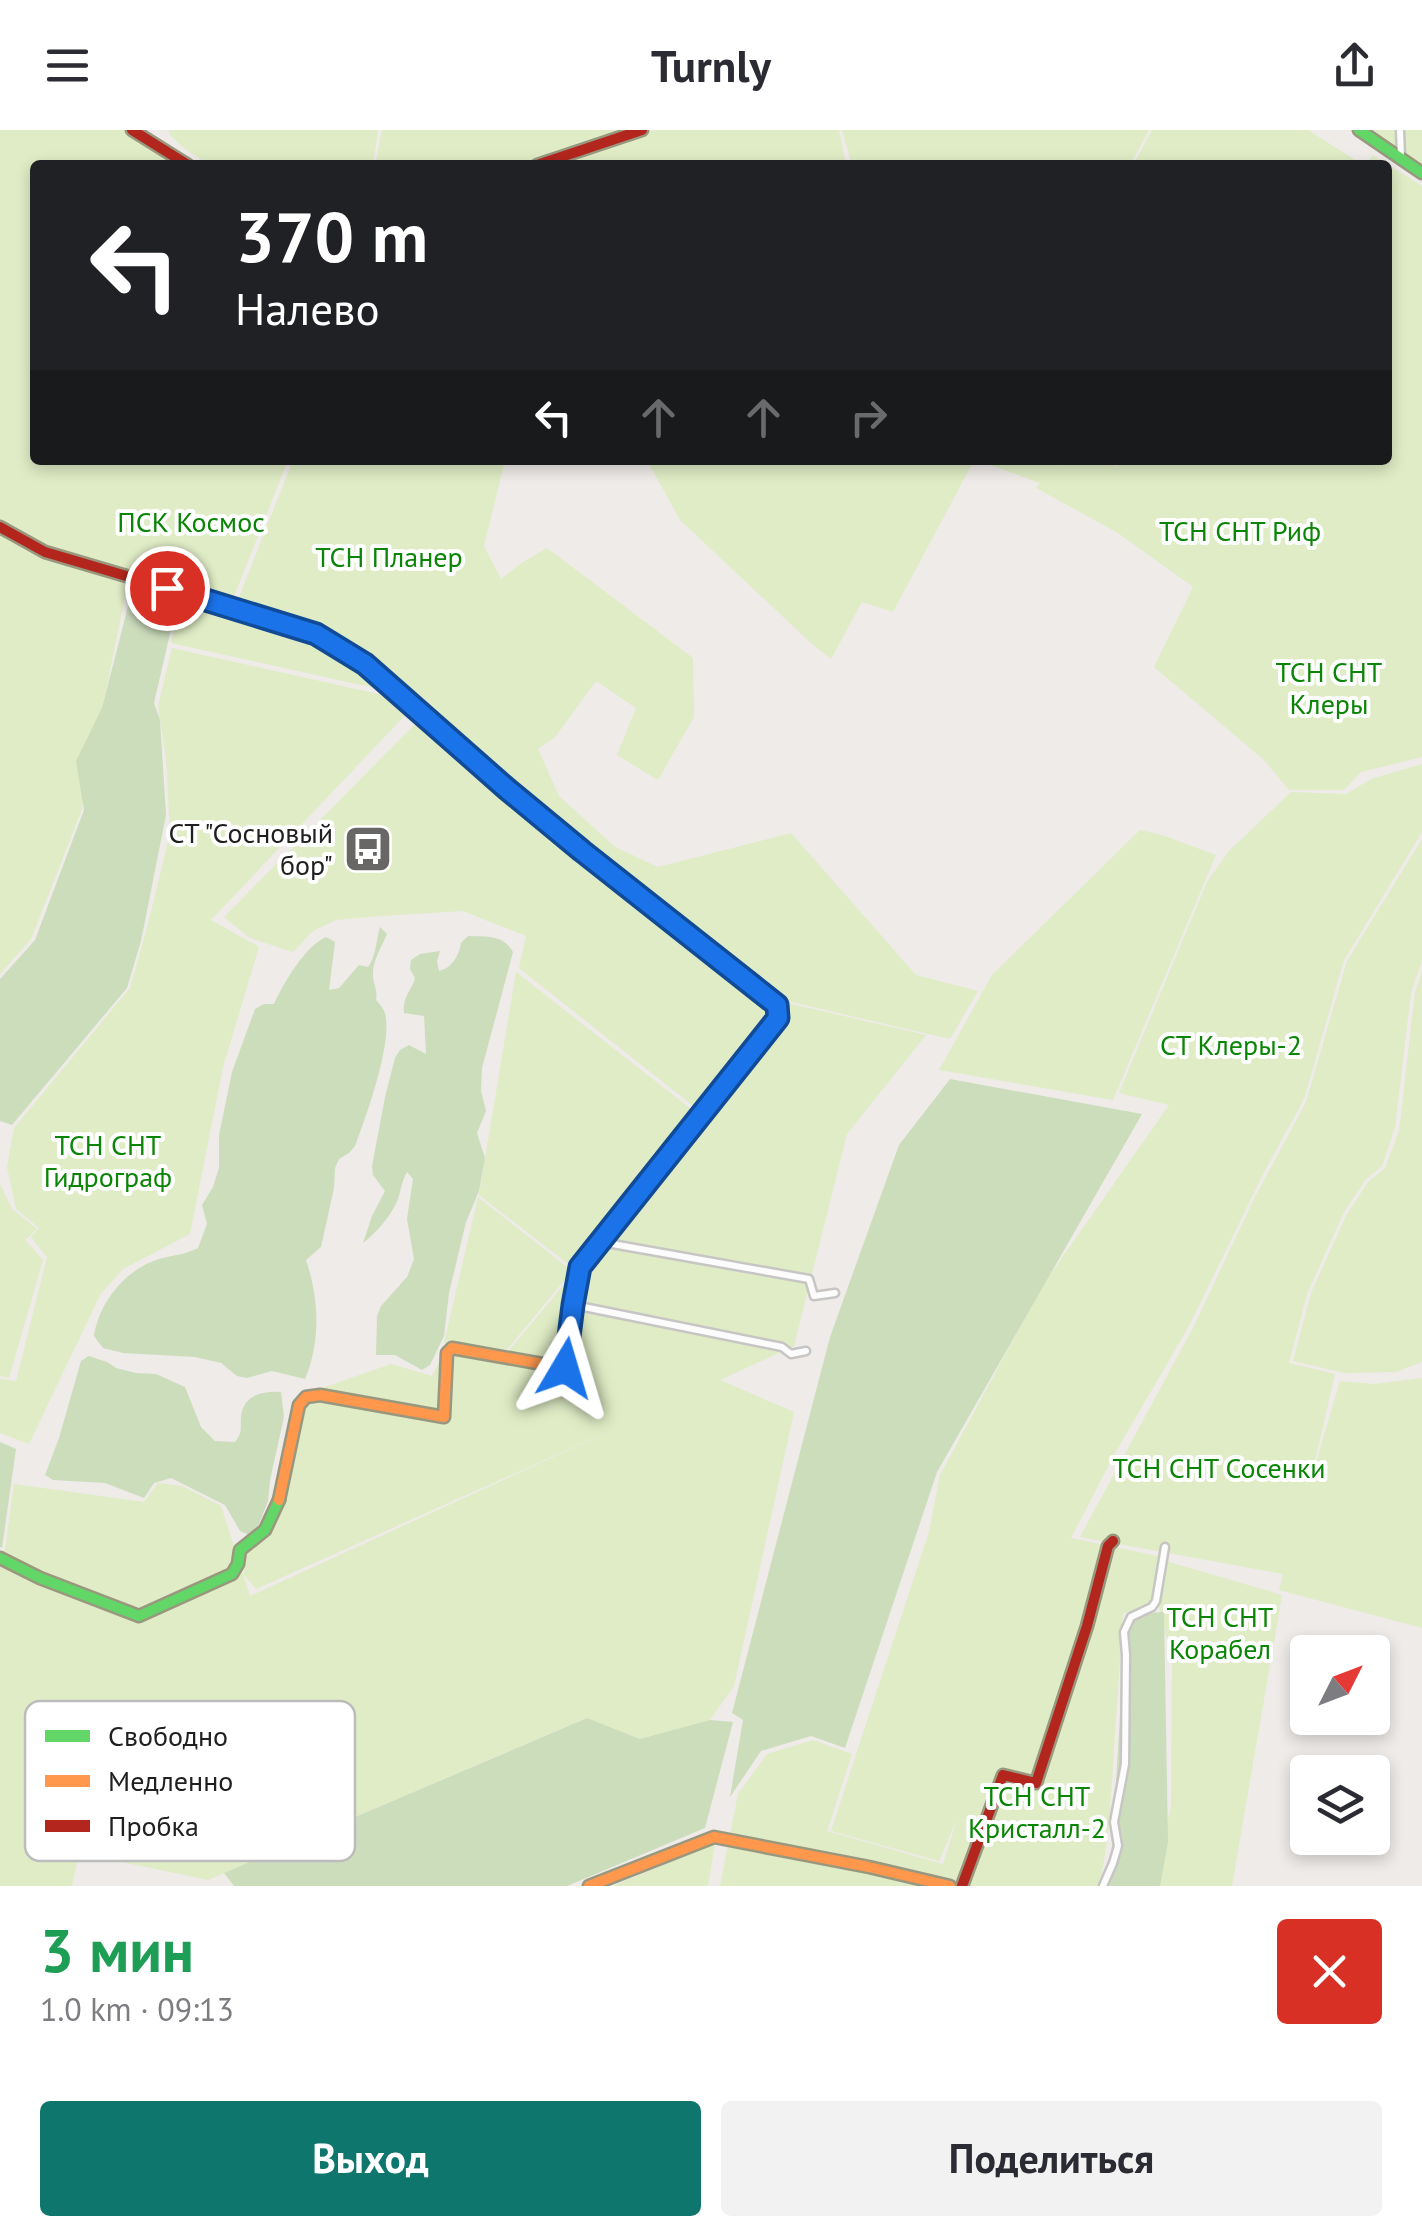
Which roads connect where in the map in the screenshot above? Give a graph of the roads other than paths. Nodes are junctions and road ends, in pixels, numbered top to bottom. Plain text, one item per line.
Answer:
1 (132, 130) edge
2 (642, 130) edge
3 (1359, 130) edge
4 (1400, 130) edge
5 (1401, 159) junction
6 (180, 160) edge
7 (552, 160) edge
8 (1422, 173) edge
9 (0, 527) edge
10 (600, 1242) junction
11 (835, 1292) dead end
12 (573, 1305) junction
13 (806, 1351) dead end
14 (1113, 1540) dead end
15 (1165, 1548) dead end
16 (0, 1558) edge
17 (589, 1886) edge
18 (950, 1886) edge
19 (962, 1886) edge
20 (1103, 1886) edge

1 - 6 street
2 - 7 street
3 - 5 street
4 - 5 street
5 - 8 street
9 - 10 street
10 - 11 street
10 - 12 street
12 - 13 street
12 - 16 street
14 - 19 street
15 - 20 street
17 - 18 street

